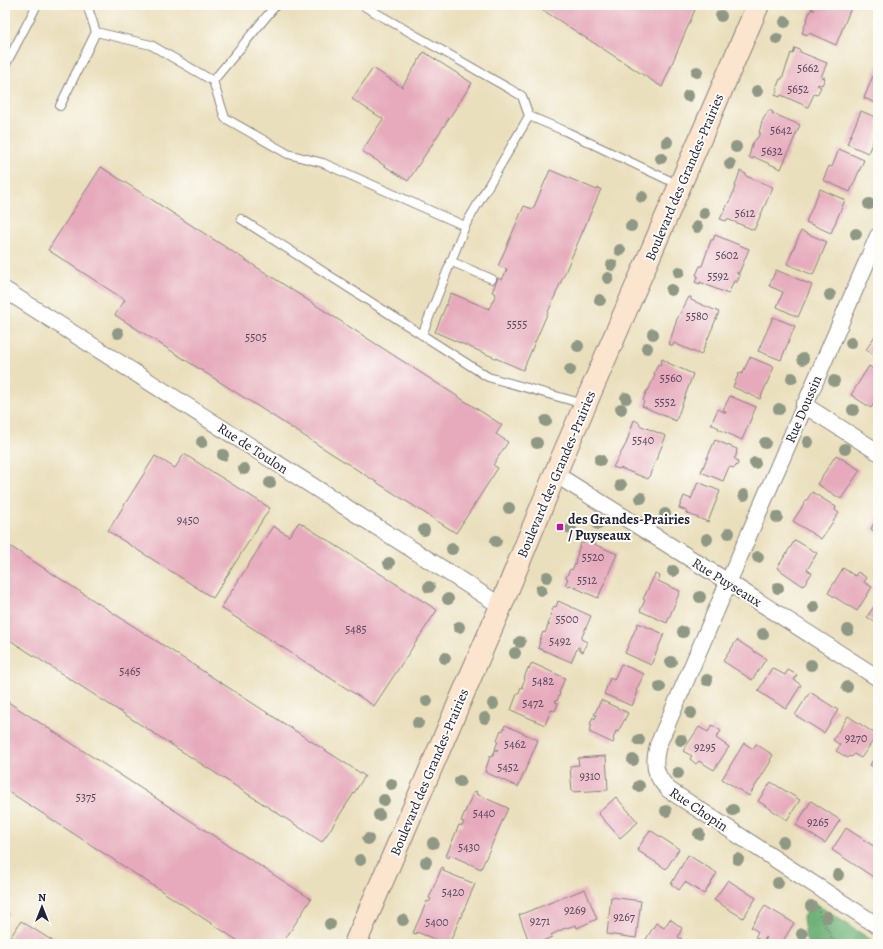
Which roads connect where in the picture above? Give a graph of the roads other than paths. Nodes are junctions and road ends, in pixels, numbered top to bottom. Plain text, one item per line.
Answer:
1 (37, 5) edge
2 (87, 5) edge
3 (276, 5) edge
4 (362, 5) edge
5 (758, 5) edge
6 (96, 32) junction
7 (5, 66) edge
8 (213, 81) junction
9 (60, 106) dead end
10 (528, 116) junction
11 (681, 186) junction
12 (241, 218) dead end
13 (465, 226) junction
14 (878, 236) edge
15 (450, 261) junction
16 (492, 278) dead end
17 (5, 290) edge
18 (422, 335) junction
19 (585, 404) junction
20 (804, 405) junction
21 (878, 452) edge
22 (555, 474) junction
23 (728, 582) junction
24 (501, 606) junction
25 (878, 678) edge
26 (878, 926) edge
27 (355, 944) edge

1 - 7 lane
2 - 6 lane
3 - 8 lane
4 - 10 lane
5 - 11 main road, Boulevard des Grandes-Prairies
6 - 8 lane
6 - 9 lane
8 - 13 lane
10 - 11 lane
10 - 13 lane
11 - 19 main road, Boulevard des Grandes-Prairies
12 - 18 lane
13 - 15 lane
14 - 20 street, Rue Doussin
15 - 16 lane
15 - 18 lane
17 - 24 street, Rue de Toulon
18 - 19 lane
19 - 22 main road, Boulevard des Grandes-Prairies
20 - 21 street
20 - 23 street, Rue Doussin
22 - 23 street, Rue Puyseaux
22 - 24 main road, Boulevard des Grandes-Prairies
23 - 25 street, Rue Puyseaux
23 - 26 street, Rue Chopin
24 - 27 main road, Boulevard des Grandes-Prairies

